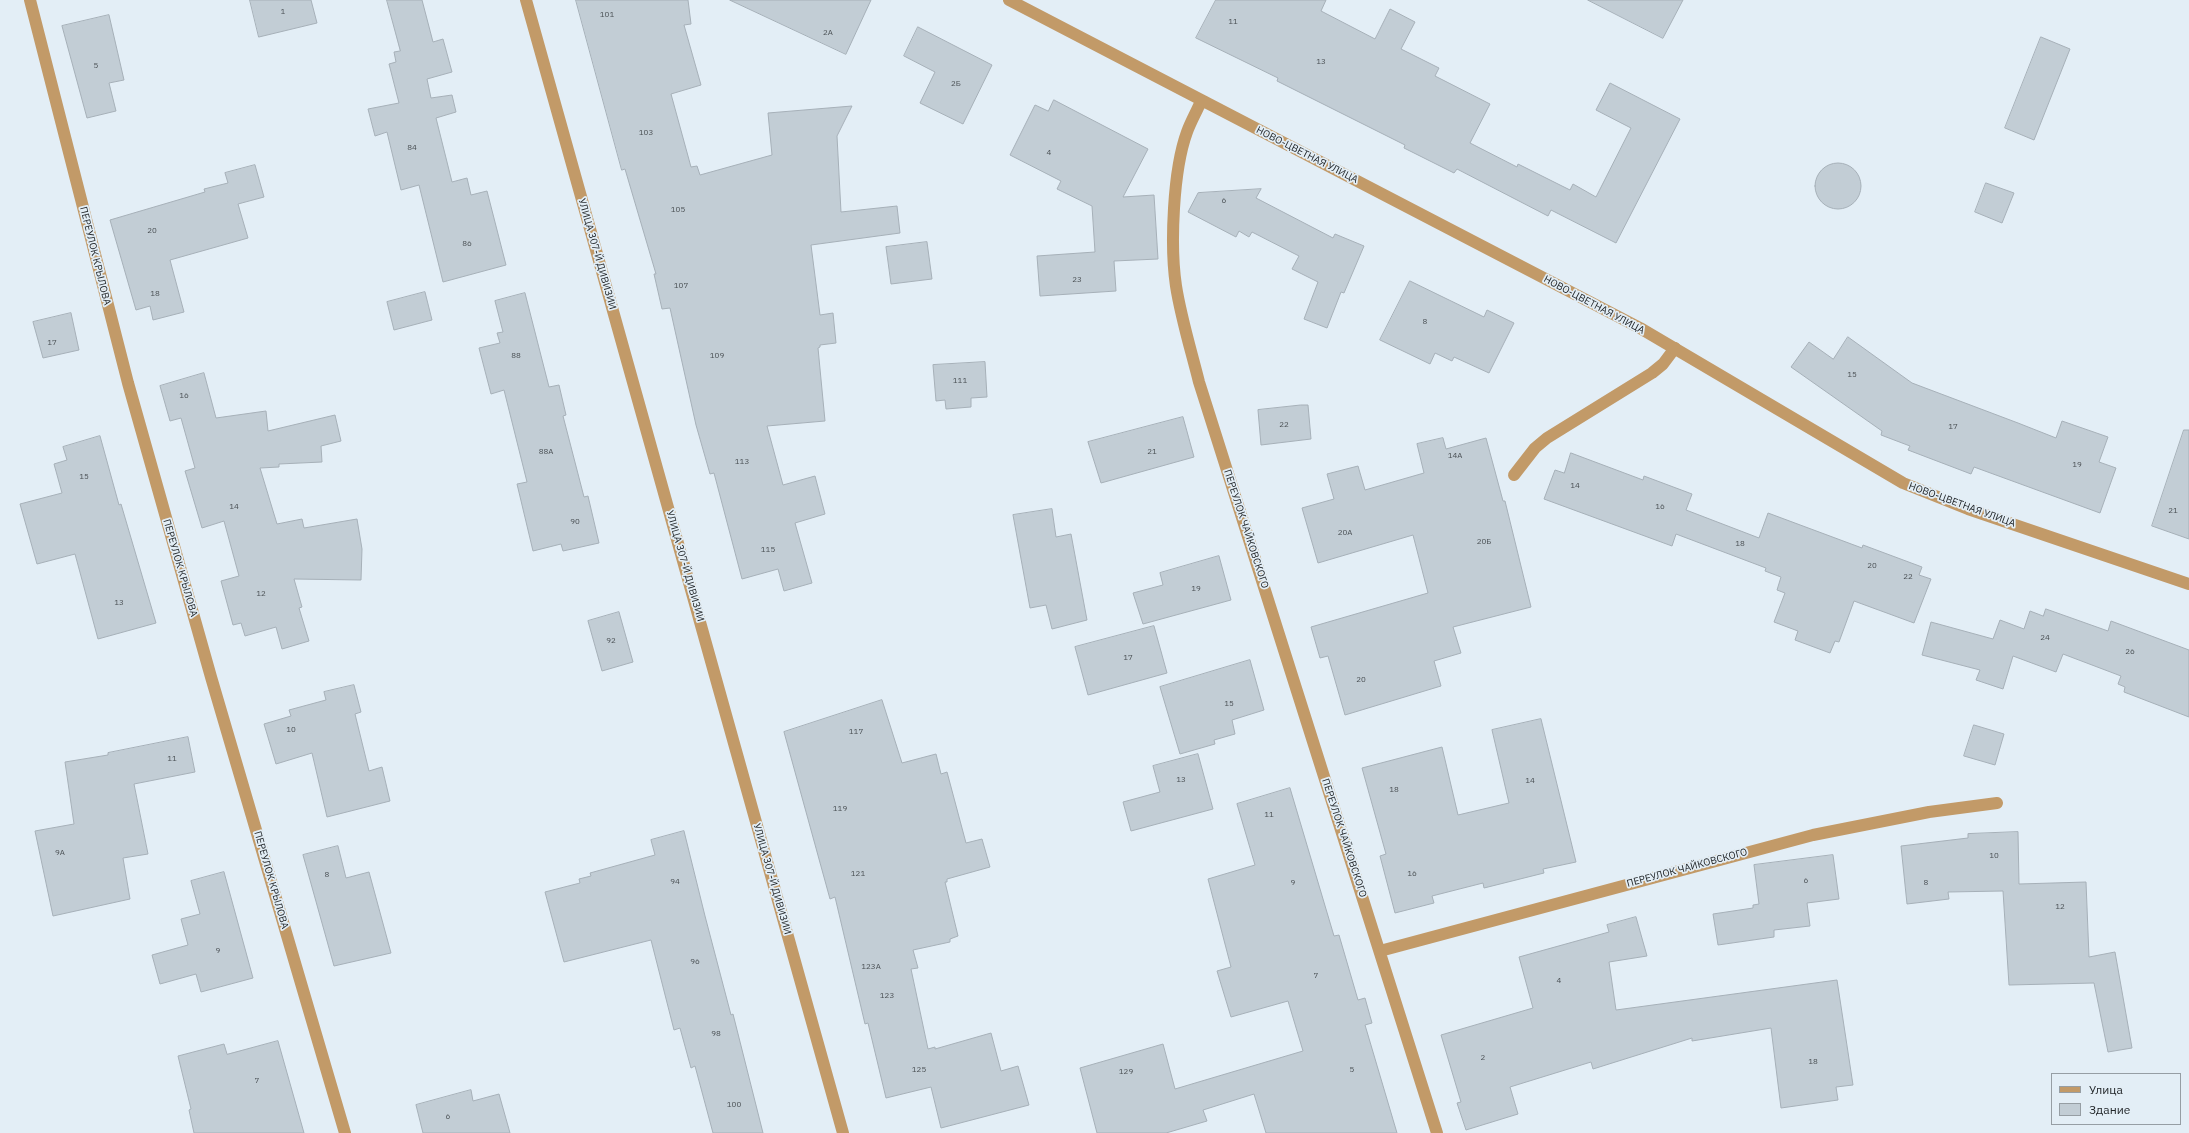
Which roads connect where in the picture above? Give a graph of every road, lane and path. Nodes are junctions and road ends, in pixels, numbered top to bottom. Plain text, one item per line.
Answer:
1 (30, 0) edge
2 (526, 0) edge
3 (1009, 0) edge
4 (1201, 101) junction
5 (1674, 348) junction
6 (1514, 475) dead end
7 (2189, 584) edge
8 (1997, 803) dead end
9 (1380, 951) junction
10 (345, 1133) edge
11 (843, 1133) edge
12 (1437, 1133) edge

1 - 10 street, ПЕРЕУЛОК КРЫЛОВА
2 - 11 street, УЛИЦА 307-Й ДИВИЗИИ
3 - 4 street, НОВО-ЦВЕТНАЯ УЛИЦА
4 - 5 street, НОВО-ЦВЕТНАЯ УЛИЦА
4 - 9 street, ПЕРЕУЛОК ЧАЙКОВСКОГО
5 - 6 street
5 - 7 street, НОВО-ЦВЕТНАЯ УЛИЦА
8 - 9 street, ПЕРЕУЛОК ЧАЙКОВСКОГО
9 - 12 street, ПЕРЕУЛОК ЧАЙКОВСКОГО

